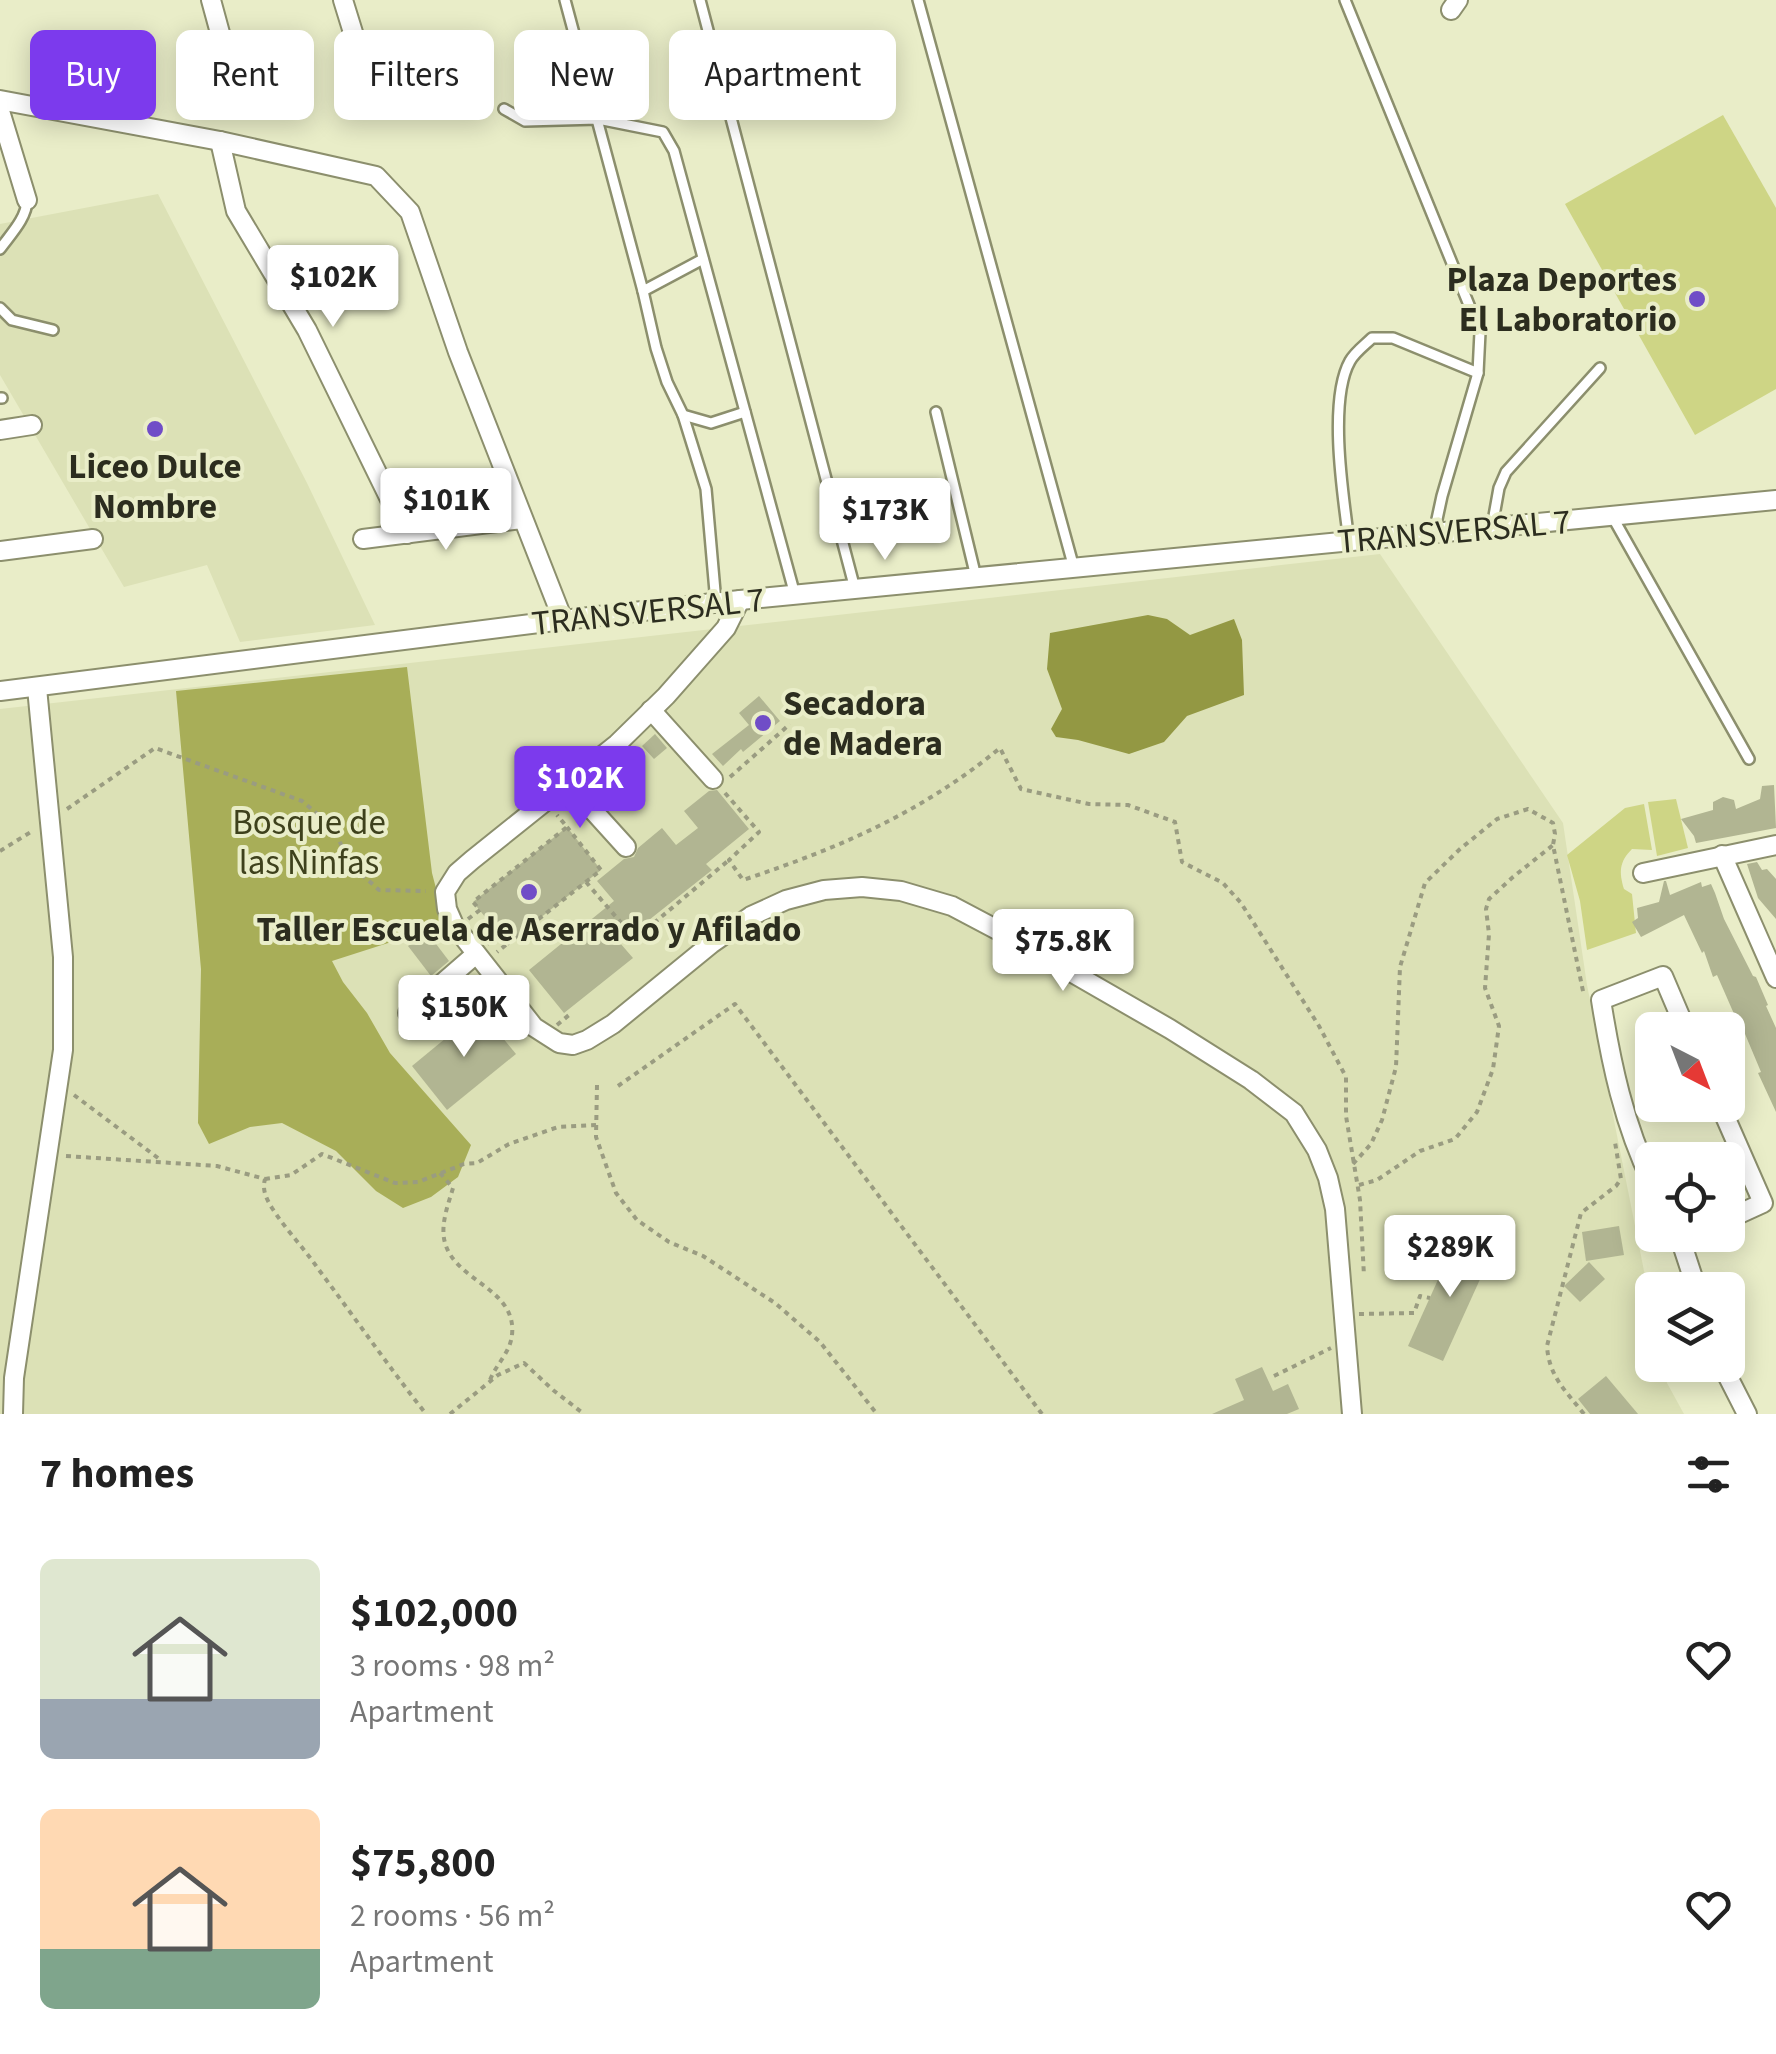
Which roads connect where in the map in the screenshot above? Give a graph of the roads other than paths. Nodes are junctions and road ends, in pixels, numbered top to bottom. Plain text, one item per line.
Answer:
1 (211, 0) edge
2 (343, 0) edge
3 (565, 0) edge
4 (700, 0) edge
5 (918, 0) edge
6 (1345, 0) edge
7 (219, 30) edge
8 (352, 30) edge
9 (573, 30) edge
10 (0, 100) edge
11 (504, 110) dead end
12 (0, 111) edge
13 (514, 115) edge
14 (598, 120) joint
15 (220, 142) junction
16 (26, 200) joint
17 (0, 249) edge
18 (704, 259) junction
19 (643, 291) junction
20 (0, 308) edge
21 (53, 330) dead end
22 (1600, 368) dead end
23 (1478, 373) junction
24 (745, 412) junction
25 (936, 412) dead end
26 (684, 416) junction
27 (32, 425) dead end
28 (0, 430) edge
29 (1776, 500) edge
30 (1612, 516) junction
31 (522, 519) junction
32 (1492, 528) junction
33 (1434, 533) junction
34 (407, 534) junction
35 (93, 539) dead end
36 (363, 540) dead end
37 (1348, 541) junction
38 (0, 551) edge
39 (1074, 568) junction
40 (976, 578) junction
41 (855, 590) junction
42 (794, 595) junction
43 (740, 600) junction
44 (716, 603) junction
45 (563, 620) junction
46 (37, 688) junction
47 (0, 692) edge
48 (651, 710) junction
49 (1750, 759) dead end
50 (713, 779) dead end
51 (568, 784) junction
52 (1776, 845) edge
53 (626, 847) dead end
54 (1722, 856) junction
55 (1643, 873) dead end
56 (484, 952) junction
57 (1776, 978) edge
58 (1678, 1012) edge
59 (408, 1013) dead end
60 (1635, 1144) edge
61 (1745, 1162) edge
62 (1745, 1211) edge
63 (1731, 1382) edge
64 (13, 1414) edge
65 (1352, 1414) edge
66 (1747, 1414) edge

1 - 7 street
2 - 8 street
3 - 9 lane
4 - 41 lane
5 - 39 lane
6 - 23 lane
10 - 15 street
11 - 13 lane
12 - 16 street
14 - 18 lane
14 - 19 lane
15 - 31 street
15 - 34 street
16 - 17 lane
18 - 19 lane
18 - 24 lane
19 - 26 lane
20 - 21 lane
22 - 32 lane
23 - 33 lane
23 - 37 lane
24 - 26 lane
24 - 42 lane
25 - 40 lane
26 - 44 lane
27 - 28 street
29 - 30 street, TRANSVERSAL 7
30 - 32 street, TRANSVERSAL 7
30 - 49 lane
31 - 34 street
31 - 45 street
32 - 33 street, TRANSVERSAL 7
33 - 37 street, TRANSVERSAL 7
34 - 36 street
35 - 38 street
37 - 39 street, TRANSVERSAL 7
39 - 40 street, TRANSVERSAL 7
40 - 41 street, TRANSVERSAL 7
41 - 42 street, TRANSVERSAL 7
42 - 43 street, TRANSVERSAL 7
43 - 44 street, TRANSVERSAL 7
43 - 48 street
44 - 45 street, TRANSVERSAL 7
45 - 46 street, TRANSVERSAL 7
46 - 47 street, TRANSVERSAL 7
46 - 64 street
48 - 50 street
48 - 51 street
51 - 53 street
51 - 56 street
52 - 54 street
54 - 55 street
54 - 57 street
56 - 59 street
56 - 65 street
58 - 60 street
61 - 62 street
63 - 66 street

